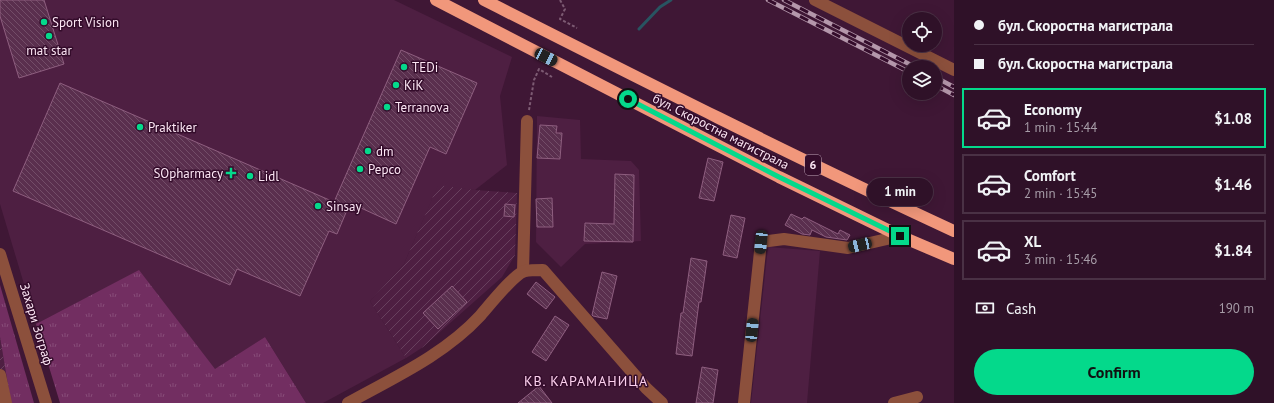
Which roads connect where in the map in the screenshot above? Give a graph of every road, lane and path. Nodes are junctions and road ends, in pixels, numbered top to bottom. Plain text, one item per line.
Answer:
1 (436, 0) edge
2 (484, 0) edge
3 (560, 0) edge
4 (815, 0) edge
5 (577, 28) dead end
6 (954, 70) edge
7 (552, 77) dead end
8 (527, 121) joint
9 (954, 232) edge
10 (900, 236) junction
11 (0, 254) edge
12 (954, 259) edge
13 (523, 271) junction
14 (0, 375) edge
15 (917, 397) dead end
16 (6, 403) edge
17 (46, 403) edge
18 (348, 403) edge
19 (662, 403) edge
20 (744, 403) edge
21 (894, 403) edge

1 - 10 highway, бул. Скоростна магистрала / 6
2 - 9 highway, бул. Скоростна магистрала / 6
3 - 5 path
4 - 6 street
7 - 8 path
8 - 13 street
10 - 12 highway, бул. Скоростна магистрала / 6
10 - 20 street
11 - 17 street, Захари Зограф
13 - 18 street
13 - 19 street
14 - 16 street
15 - 21 street

